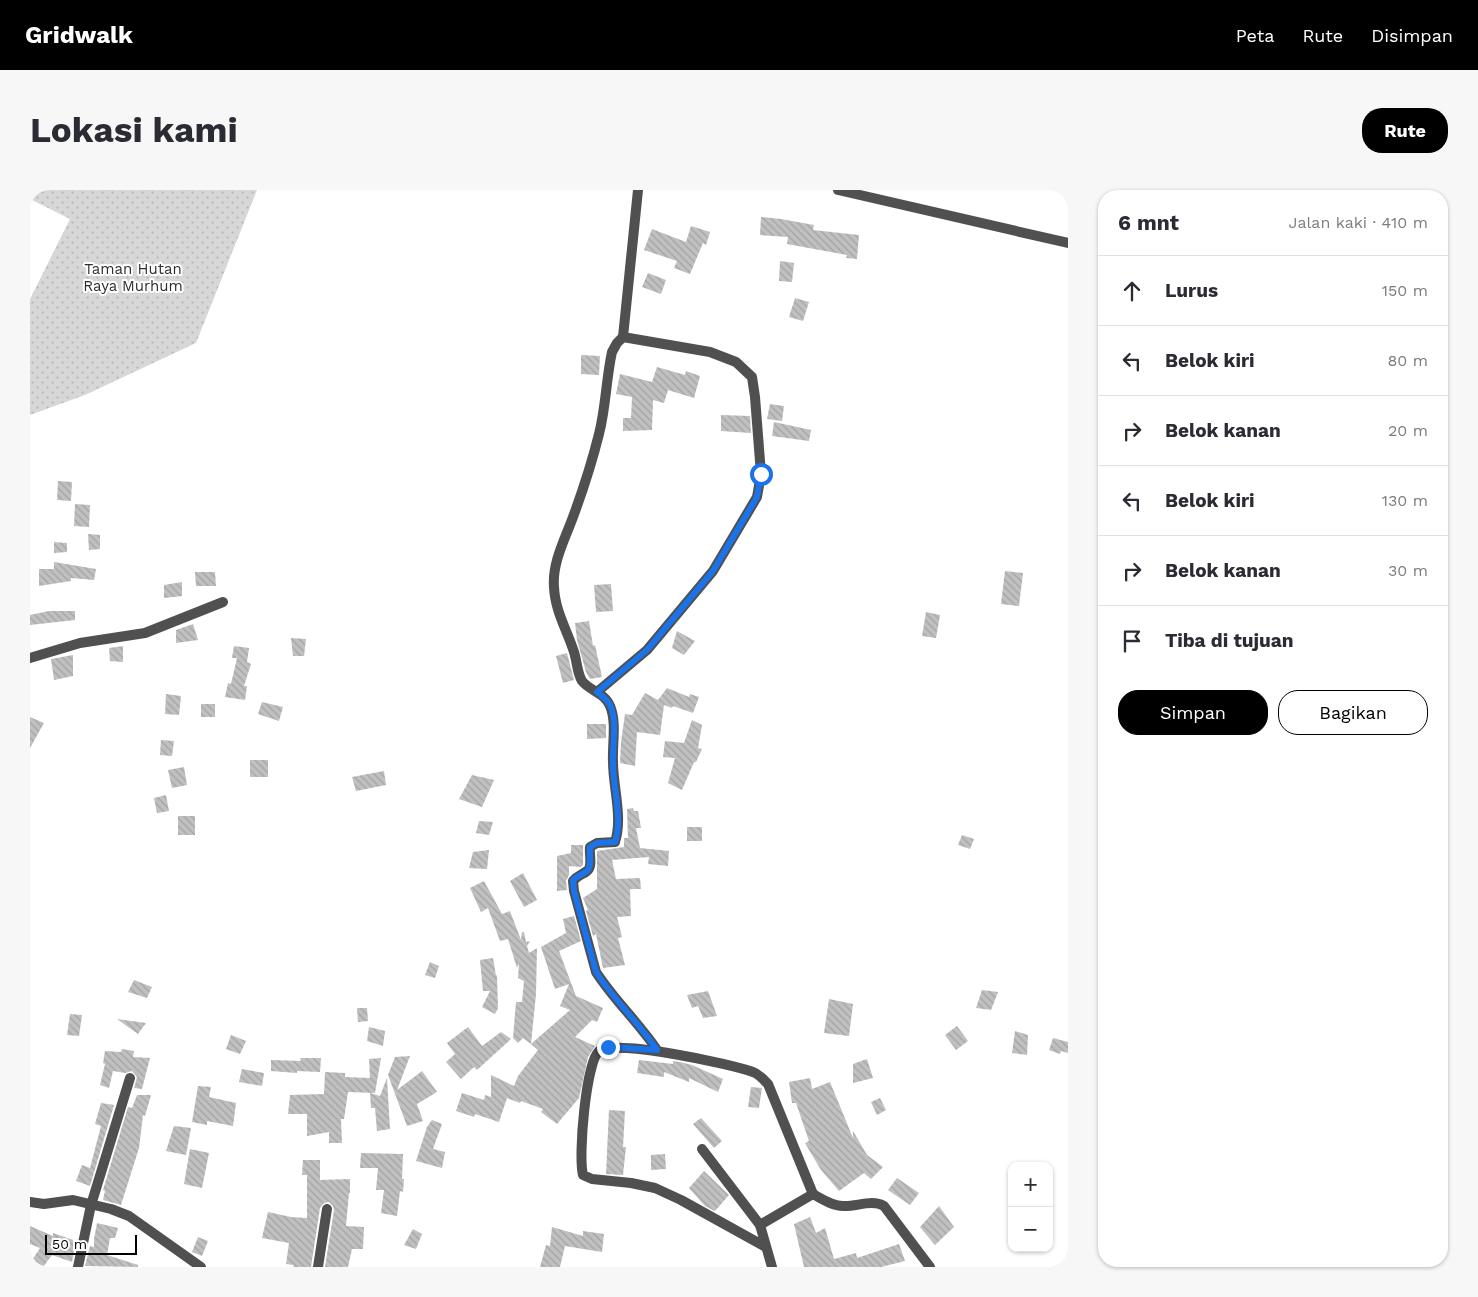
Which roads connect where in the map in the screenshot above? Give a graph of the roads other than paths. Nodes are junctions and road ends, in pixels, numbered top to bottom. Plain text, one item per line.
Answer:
1 (638, 190) edge
2 (838, 190) edge
3 (1068, 243) edge
4 (623, 337) junction
5 (223, 602) dead end
6 (30, 658) edge
7 (597, 692) junction
8 (657, 1050) junction
9 (130, 1078) dead end
10 (702, 1148) dead end
11 (813, 1194) junction
12 (30, 1202) edge
13 (91, 1205) junction
14 (327, 1209) dead end
15 (760, 1224) junction
16 (766, 1247) junction
17 (78, 1267) edge
18 (201, 1267) edge
19 (318, 1267) edge
20 (772, 1267) edge
21 (930, 1267) edge

1 - 4 street
2 - 3 street
4 - 7 street
4 - 7 street
5 - 6 street
7 - 8 street
8 - 11 street
8 - 16 street
9 - 13 street
10 - 15 street
11 - 15 street
11 - 21 street
12 - 13 street
13 - 17 street
13 - 18 street
14 - 19 street
15 - 16 street
16 - 20 street

